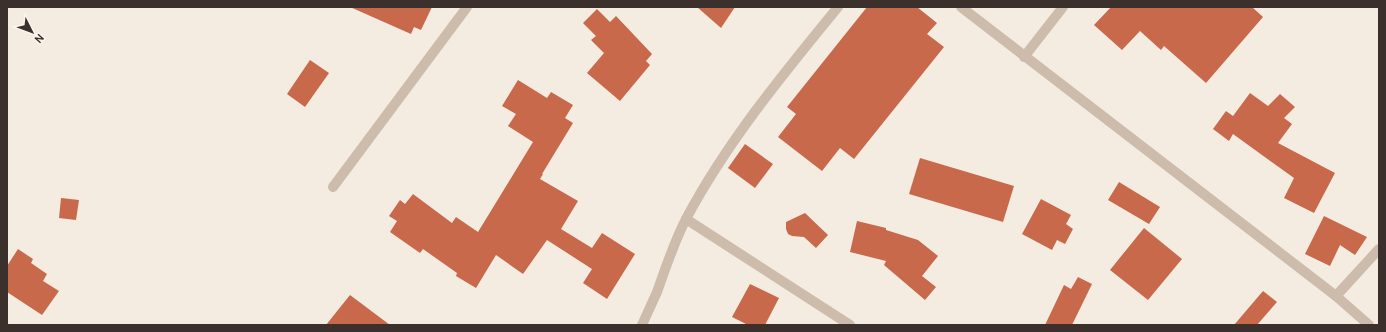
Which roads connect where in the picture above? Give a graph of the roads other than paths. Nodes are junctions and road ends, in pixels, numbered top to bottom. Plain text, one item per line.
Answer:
1 (467, 7) edge
2 (838, 7) edge
3 (961, 7) edge
4 (1063, 7) edge
5 (1024, 57) junction
6 (333, 187) dead end
7 (686, 219) junction
8 (1379, 249) edge
9 (1336, 296) junction
10 (642, 325) edge
11 (850, 325) edge
12 (1369, 325) edge

1 - 6 street
2 - 7 street
3 - 5 street
4 - 5 street
5 - 9 street
7 - 10 street
7 - 11 street
8 - 9 street
9 - 12 street

